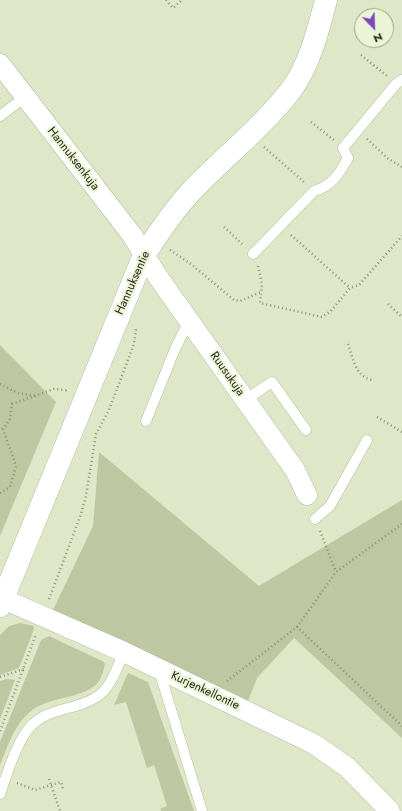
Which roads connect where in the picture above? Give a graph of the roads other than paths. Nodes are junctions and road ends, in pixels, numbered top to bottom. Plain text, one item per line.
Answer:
1 (326, 0) edge
2 (0, 64) edge
3 (399, 82) edge
4 (25, 97) junction
5 (0, 116) edge
6 (253, 254) road end
7 (144, 255) junction
8 (189, 321) junction
9 (245, 400) junction
10 (146, 421) dead end
11 (306, 430) dead end
12 (367, 440) dead end
13 (307, 495) dead end
14 (316, 519) road end
15 (1, 603) edge
16 (124, 652) junction
17 (159, 670) junction
18 (0, 794) edge
19 (202, 811) edge
20 (390, 811) edge

1 - 7 street, Hannuksentie
2 - 4 street, Hannuksenkuja
3 - 6 lane
4 - 5 lane
4 - 7 street, Hannuksenkuja
7 - 8 street, Ruusukuja
7 - 15 street, Hannuksentie
8 - 9 street, Ruusukuja
8 - 10 lane
9 - 11 lane
9 - 13 street, Ruusukuja
12 - 14 lane
15 - 16 street, Kurjenkellontie
16 - 17 street, Kurjenkellontie
16 - 18 lane
17 - 19 lane
17 - 20 street, Kurjenkellontie

